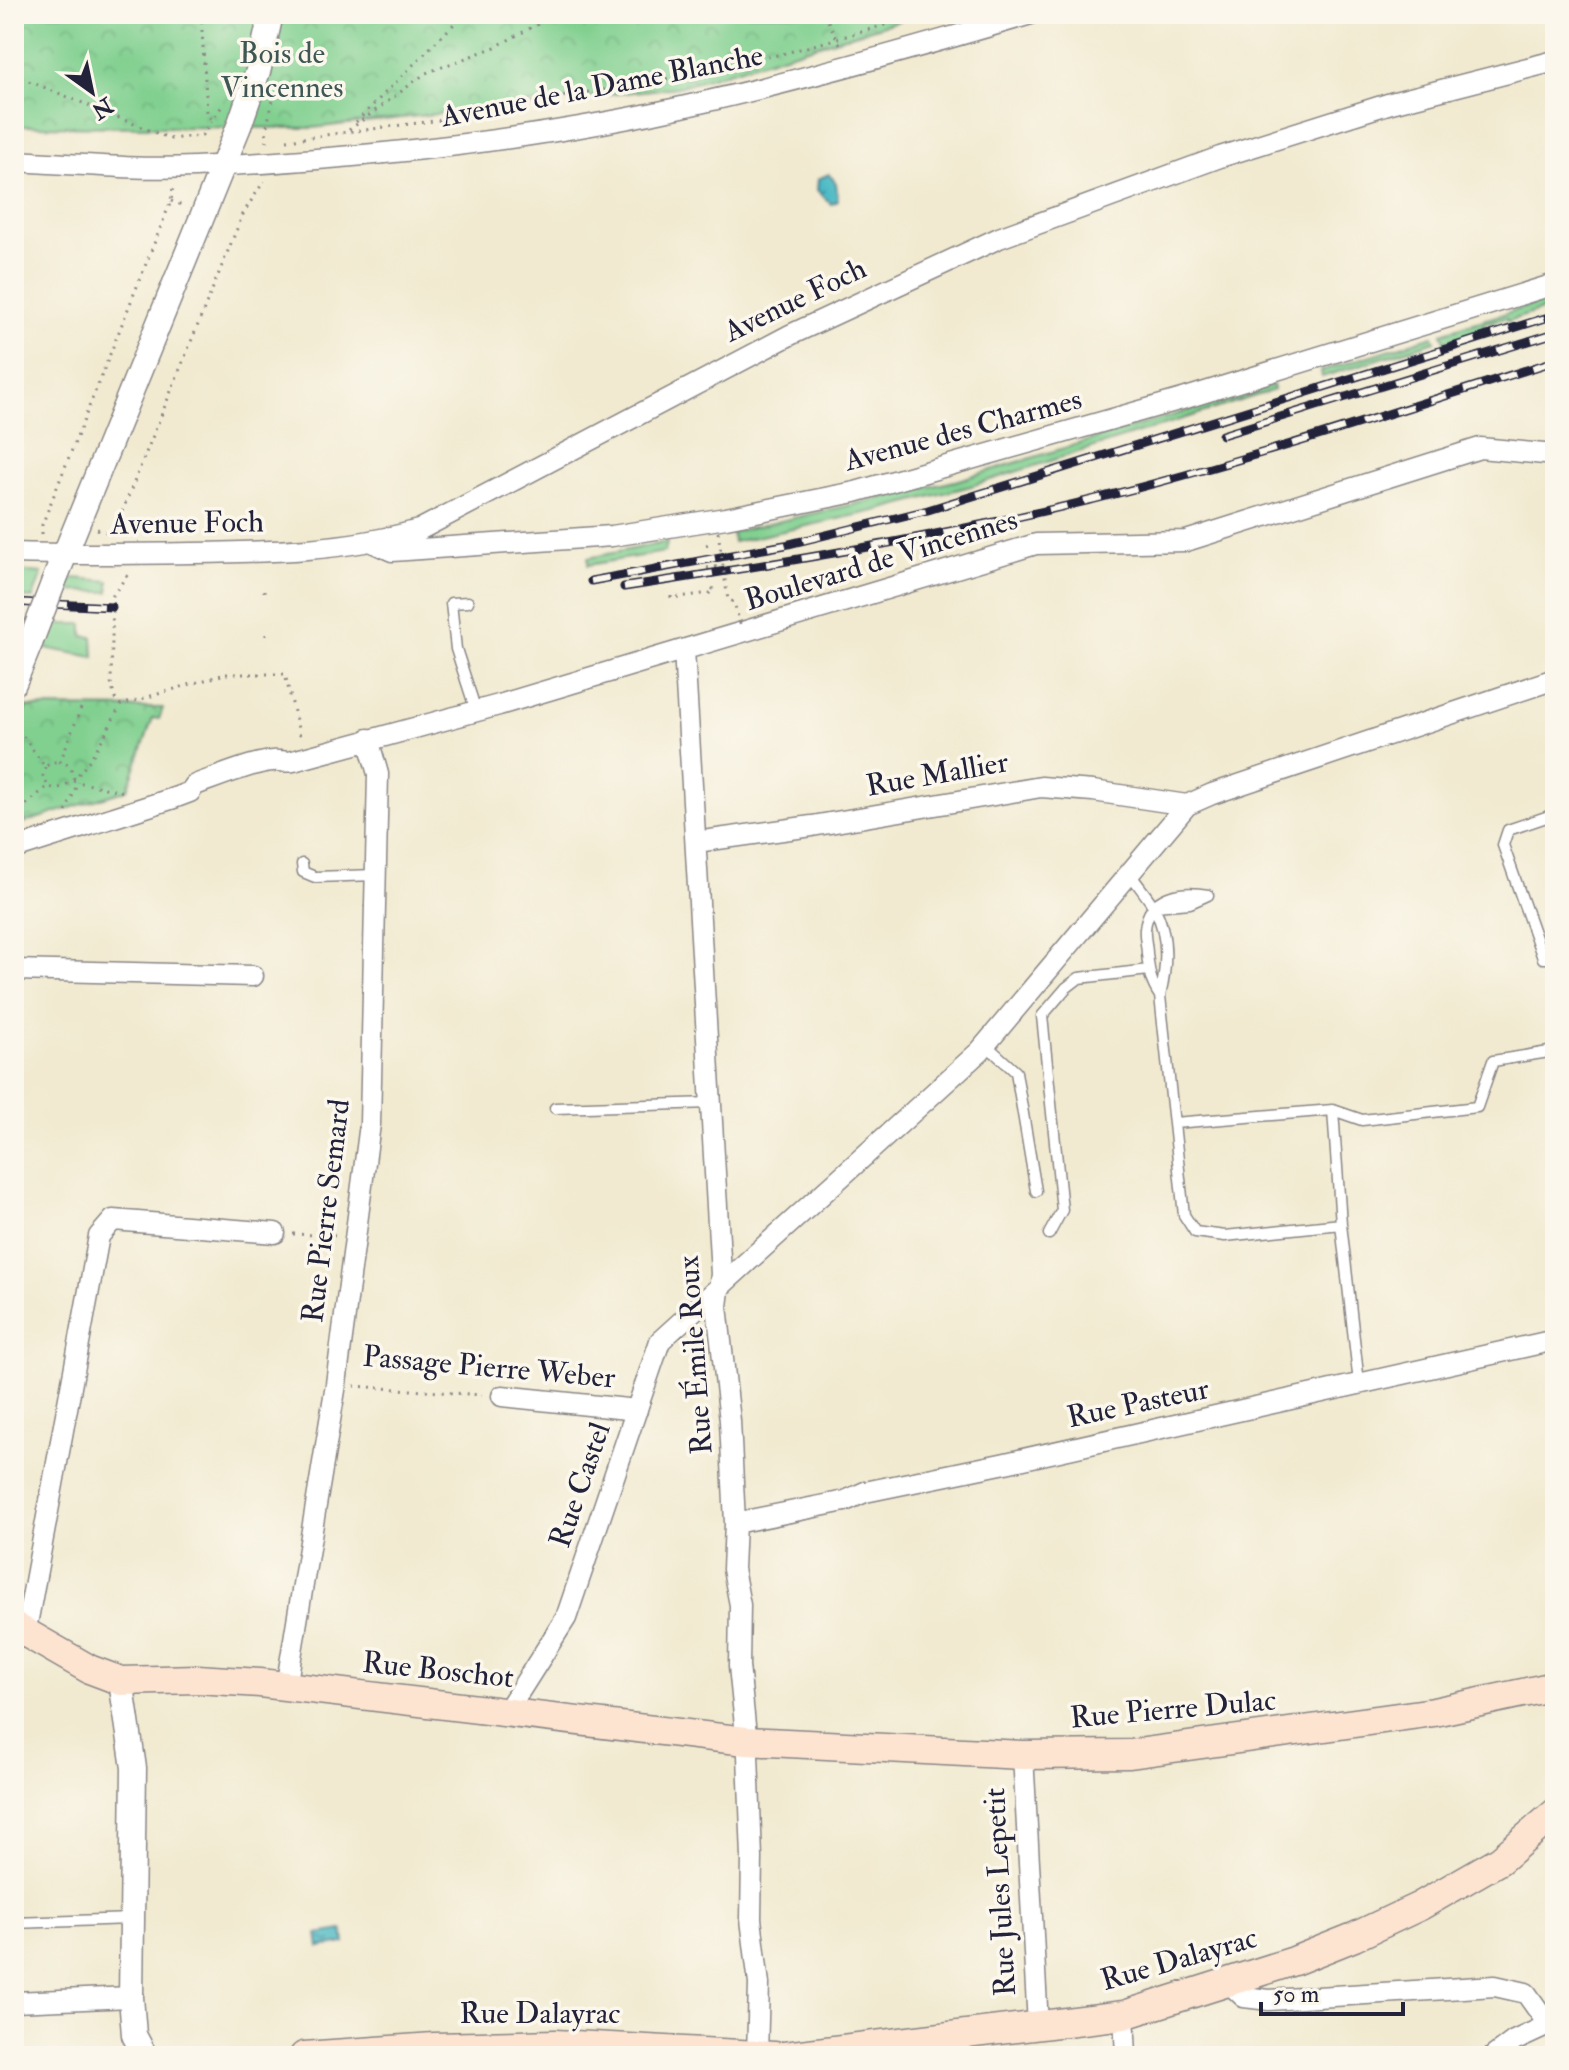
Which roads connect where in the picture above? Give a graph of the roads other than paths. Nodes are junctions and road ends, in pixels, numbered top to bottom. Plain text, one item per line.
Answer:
1 (271, 14) edge
2 (1031, 14) edge
3 (1555, 61) edge
4 (14, 161) edge
5 (223, 164) junction
6 (1555, 284) edge
7 (1555, 455) edge
8 (446, 517) junction
9 (372, 542) junction
10 (453, 546) junction
11 (14, 553) edge
12 (53, 555) junction
13 (468, 602) dead end
14 (684, 650) junction
15 (1555, 679) edge
16 (14, 683) edge
17 (476, 711) junction
18 (368, 739) junction
19 (1187, 805) junction
20 (1555, 814) edge
21 (696, 842) junction
22 (14, 849) edge
23 (302, 864) dead end
24 (376, 875) junction
25 (1131, 875) junction
26 (1153, 906) junction
27 (1555, 958) edge
28 (14, 970) edge
29 (1149, 970) junction
30 (253, 976) dead end
31 (1160, 996) junction
32 (985, 1044) junction
33 (1555, 1051) edge
34 (711, 1103) junction
35 (555, 1108) dead end
36 (1333, 1110) junction
37 (1174, 1123) junction
38 (1036, 1191) dead end
39 (1341, 1224) junction
40 (275, 1233) road end
41 (1049, 1234) dead end
42 (719, 1286) junction
43 (1555, 1340) edge
44 (1359, 1383) junction
45 (502, 1396) road end
46 (637, 1410) junction
47 (735, 1523) junction
48 (18, 1628) edge
49 (121, 1681) junction
50 (1555, 1686) edge
51 (286, 1688) junction
52 (507, 1711) junction
53 (746, 1741) junction
54 (1023, 1755) junction
55 (1555, 1813) edge
56 (133, 1919) junction
57 (14, 1923) edge
58 (1228, 1982) junction
59 (131, 1997) junction
60 (14, 2002) edge
61 (1124, 2015) junction
62 (1552, 2023) edge
63 (1038, 2025) junction
64 (359, 2054) edge
65 (145, 2056) edge
66 (304, 2056) edge
67 (772, 2056) edge
68 (1126, 2056) edge
69 (1494, 2056) edge

1 - 5 street
2 - 5 street, Avenue de la Dame Blanche
3 - 8 street, Avenue Foch
4 - 5 street, Avenue de la Dame Blanche
5 - 12 street
6 - 10 street, Avenue des Charmes
7 - 14 street, Boulevard de Vincennes
8 - 9 street, Avenue Foch
8 - 10 street
9 - 10 street, Avenue des Charmes
9 - 12 street, Avenue Foch
11 - 12 street, Avenue Foch
12 - 16 street, bridge
13 - 17 lane
14 - 17 street, Boulevard de Vincennes
14 - 21 street, Rue Émile Roux
15 - 19 street
17 - 18 street, Boulevard de Vincennes
18 - 22 street, Boulevard de Vincennes
18 - 24 street, Rue Pierre Semard
19 - 21 street, Rue Mallier
19 - 25 street, Rue Castel
20 - 27 lane
21 - 34 street, Rue Émile Roux
23 - 24 lane
24 - 51 street, Rue Pierre Semard
25 - 26 lane
25 - 32 street, Rue Castel
26 - 29 lane
26 - 31 lane
28 - 30 street
29 - 31 lane
29 - 41 lane
31 - 37 lane
32 - 38 lane
32 - 42 street, Rue Castel
33 - 36 lane
34 - 35 lane
34 - 42 street, Rue Émile Roux
36 - 37 lane
36 - 39 lane
37 - 39 lane
39 - 44 lane
40 - 48 street
42 - 46 street, Rue Castel
42 - 47 street, Rue Émile Roux
43 - 44 street, Rue Pasteur
44 - 47 street, Rue Pasteur
45 - 46 street, Passage Pierre Weber
46 - 52 street, Rue Castel
47 - 53 street, Rue Émile Roux
48 - 49 main road
49 - 51 main road, Rue Boschot
49 - 56 street
50 - 54 main road, Rue Pierre Dulac
51 - 52 main road, Rue Boschot
52 - 53 main road, Rue Boschot
53 - 54 main road, Rue Pierre Dulac
53 - 67 street, Rue Émile Roux
54 - 63 street, Rue Jules Lepetit
55 - 58 main road, Rue Dalayrac
56 - 57 lane
56 - 59 street
58 - 61 main road, Rue Dalayrac
58 - 62 street
59 - 60 street
59 - 65 street
61 - 63 main road, Rue Dalayrac
61 - 68 street
62 - 69 street
63 - 67 main road, Rue Dalayrac
64 - 66 main road, Rue Dalayrac
64 - 67 main road, Rue Dalayrac

